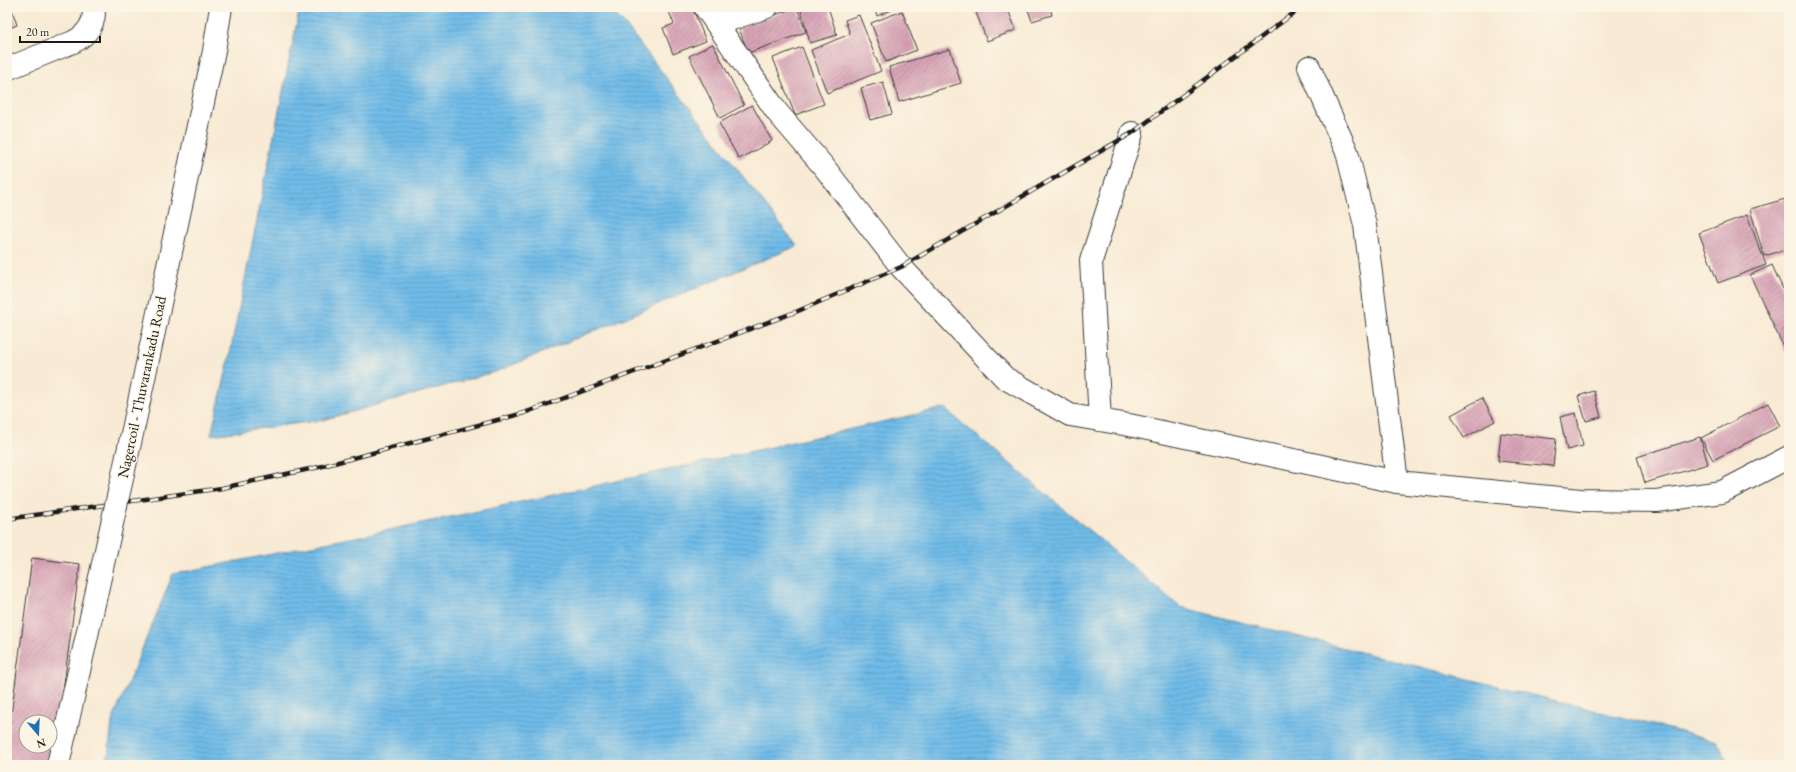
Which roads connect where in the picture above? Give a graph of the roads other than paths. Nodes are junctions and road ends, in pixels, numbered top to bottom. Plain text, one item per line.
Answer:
1 (93, 7) edge
2 (220, 7) edge
3 (767, 7) edge
4 (711, 15) edge
5 (1309, 67) dead end
6 (7, 68) edge
7 (1132, 133) dead end
8 (1100, 420) junction
9 (1789, 457) edge
10 (1397, 482) junction
11 (58, 765) edge

1 - 6 street
2 - 11 street, Nagercoil - Thuvarankadu Road, bridge
3 - 4 street
4 - 8 street
5 - 10 street
7 - 8 street
8 - 10 street
9 - 10 street

